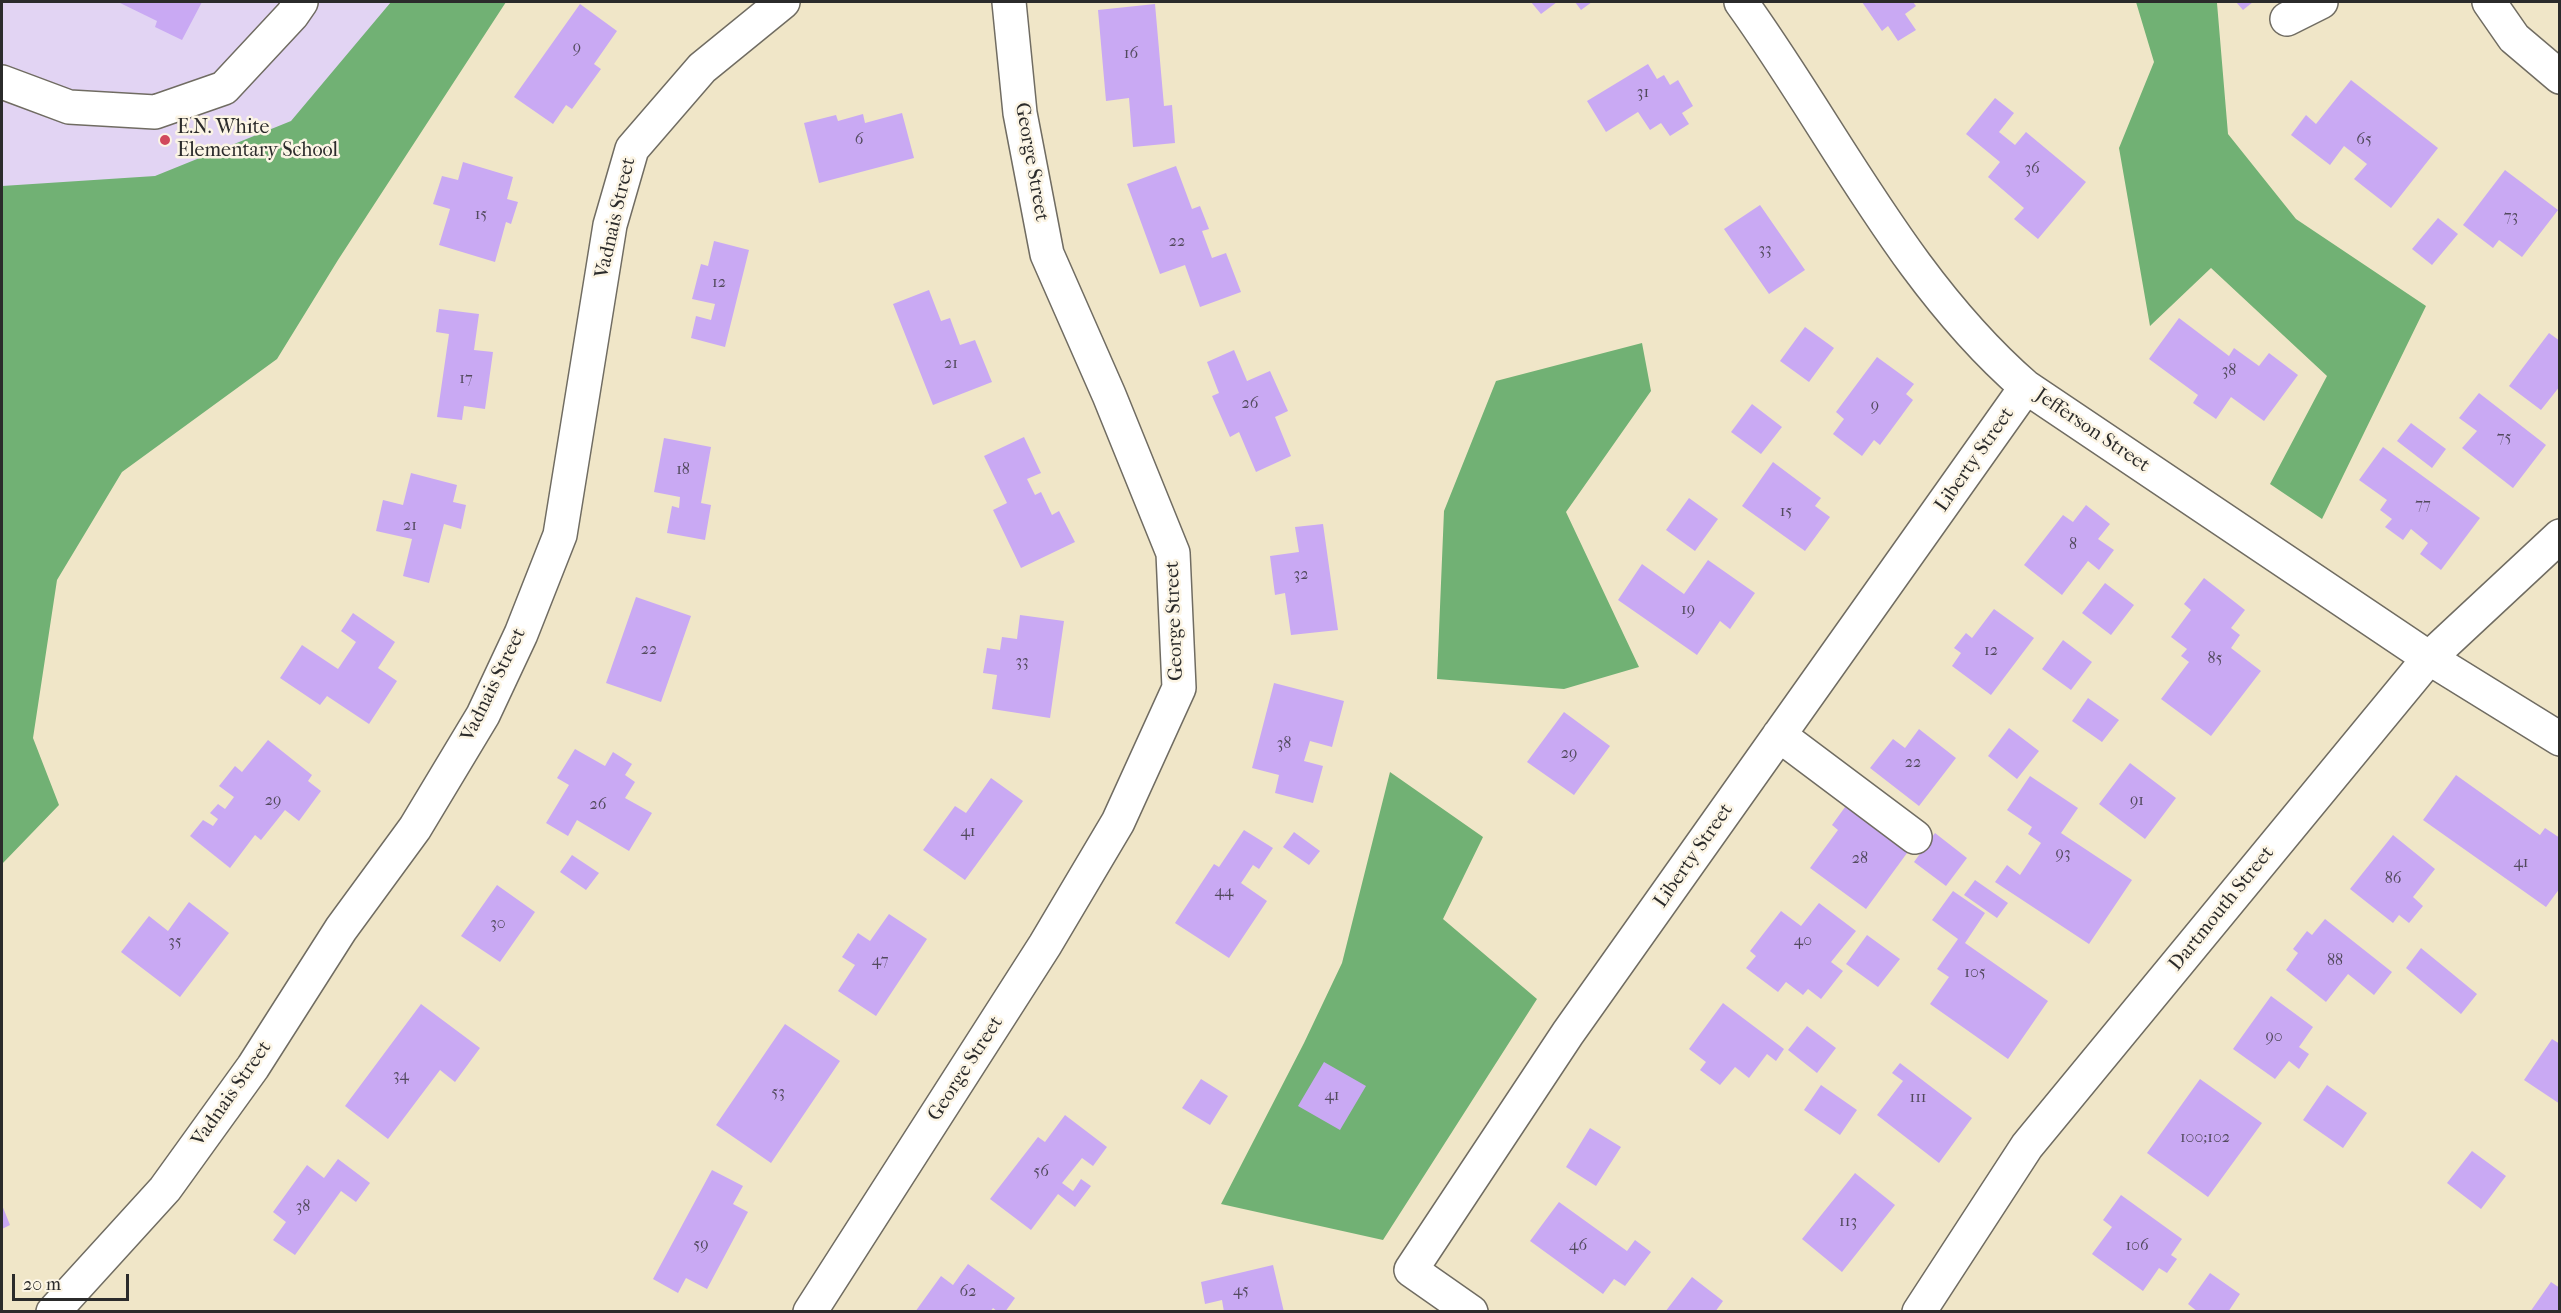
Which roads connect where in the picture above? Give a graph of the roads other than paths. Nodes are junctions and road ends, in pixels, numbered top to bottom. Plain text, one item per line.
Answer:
1 (301, 2) edge
2 (783, 2) edge
3 (1009, 2) edge
4 (1741, 2) edge
5 (2321, 2) edge
6 (2489, 2) edge
7 (2287, 19) dead end
8 (2559, 77) edge
9 (2, 82) edge
10 (2026, 387) junction
11 (2559, 536) edge
12 (2428, 658) junction
13 (1779, 735) junction
14 (2559, 740) edge
15 (1915, 837) dead end
16 (53, 1311) edge
17 (810, 1311) edge
18 (1471, 1311) edge
19 (1919, 1311) edge

1 - 9 street
2 - 16 street, Vadnais Street
3 - 17 street, George Street
4 - 10 street, Jefferson Street
5 - 7 street
6 - 8 street
10 - 12 street, Jefferson Street
10 - 13 street, Liberty Street
11 - 12 street, Dartmouth Street
12 - 14 street, Jefferson Street
12 - 19 street, Dartmouth Street
13 - 15 street
13 - 18 street, Liberty Street

